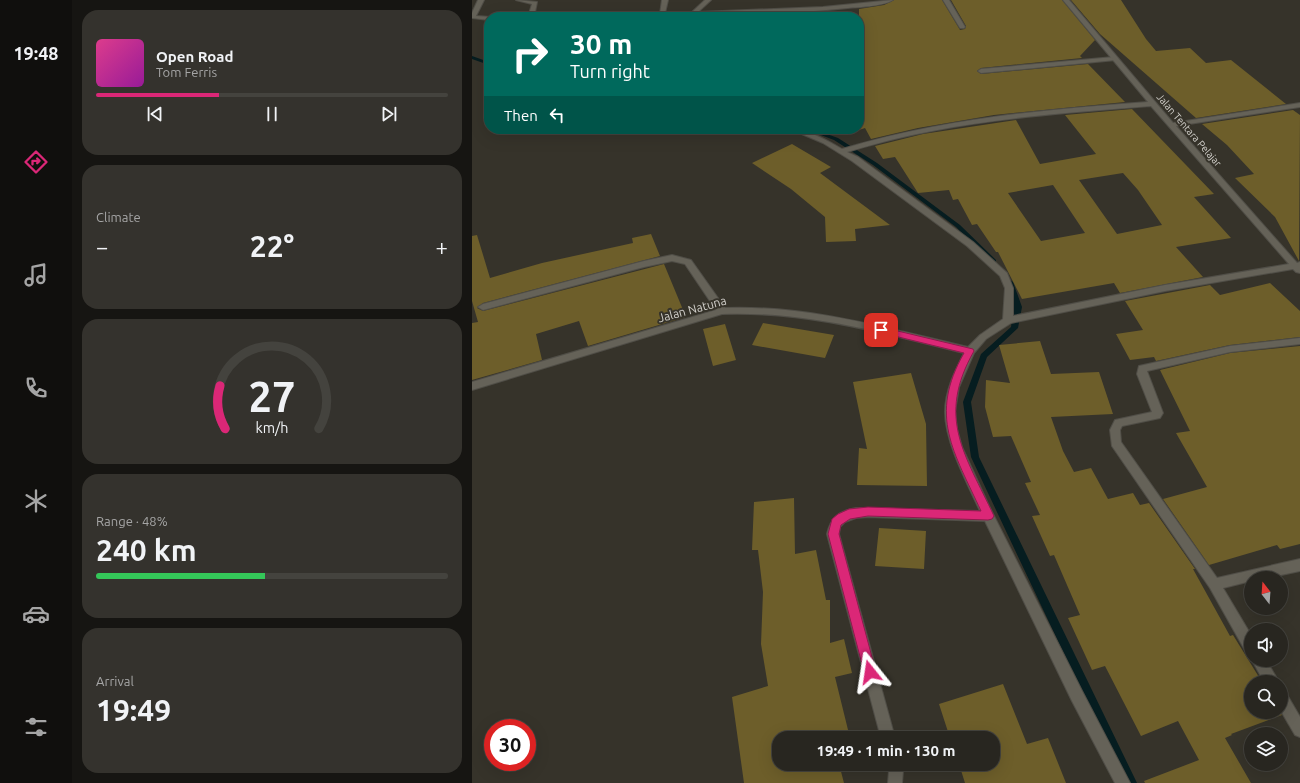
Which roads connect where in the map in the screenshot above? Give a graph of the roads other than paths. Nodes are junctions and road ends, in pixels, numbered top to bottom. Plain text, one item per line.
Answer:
1 (519, 0) edge
2 (665, 0) edge
3 (708, 0) edge
4 (890, 0) edge
5 (946, 0) edge
6 (1066, 0) edge
7 (481, 1) edge
8 (472, 5) edge
9 (533, 12) edge
10 (663, 12) edge
11 (695, 12) edge
12 (747, 12) edge
13 (484, 18) edge
14 (962, 27) dead end
15 (1114, 59) junction
16 (981, 71) dead end
17 (1153, 104) junction
18 (1300, 105) edge
19 (1172, 126) junction
20 (804, 134) edge
21 (842, 151) junction
22 (1298, 268) edge
23 (483, 307) dead end
24 (722, 311) junction
25 (1008, 320) junction
26 (1300, 341) edge
27 (970, 351) junction
28 (472, 386) edge
29 (988, 516) junction
30 (1299, 567) edge
31 (1214, 584) junction
32 (1244, 635) edge
33 (1288, 710) edge
34 (1300, 730) edge
35 (886, 731) edge
36 (896, 771) edge
37 (895, 783) edge
38 (1123, 783) edge

1 - 9 street
2 - 10 street
3 - 11 street
4 - 12 street
5 - 14 street
6 - 15 street, Jalan Tentara Pelajar
7 - 8 street
7 - 13 street
15 - 16 street
15 - 17 street, Jalan Tentara Pelajar
17 - 19 street, Jalan Tentara Pelajar
17 - 21 street
18 - 19 street
19 - 22 street, Jalan Tentara Pelajar
20 - 21 street
21 - 25 street
22 - 25 street
23 - 24 street
24 - 27 street, Jalan Natuna
24 - 28 street, Jalan Natuna
25 - 27 street
26 - 31 street
27 - 29 street
29 - 35 street
29 - 38 street
30 - 31 street
31 - 32 street
33 - 34 street
36 - 37 street

